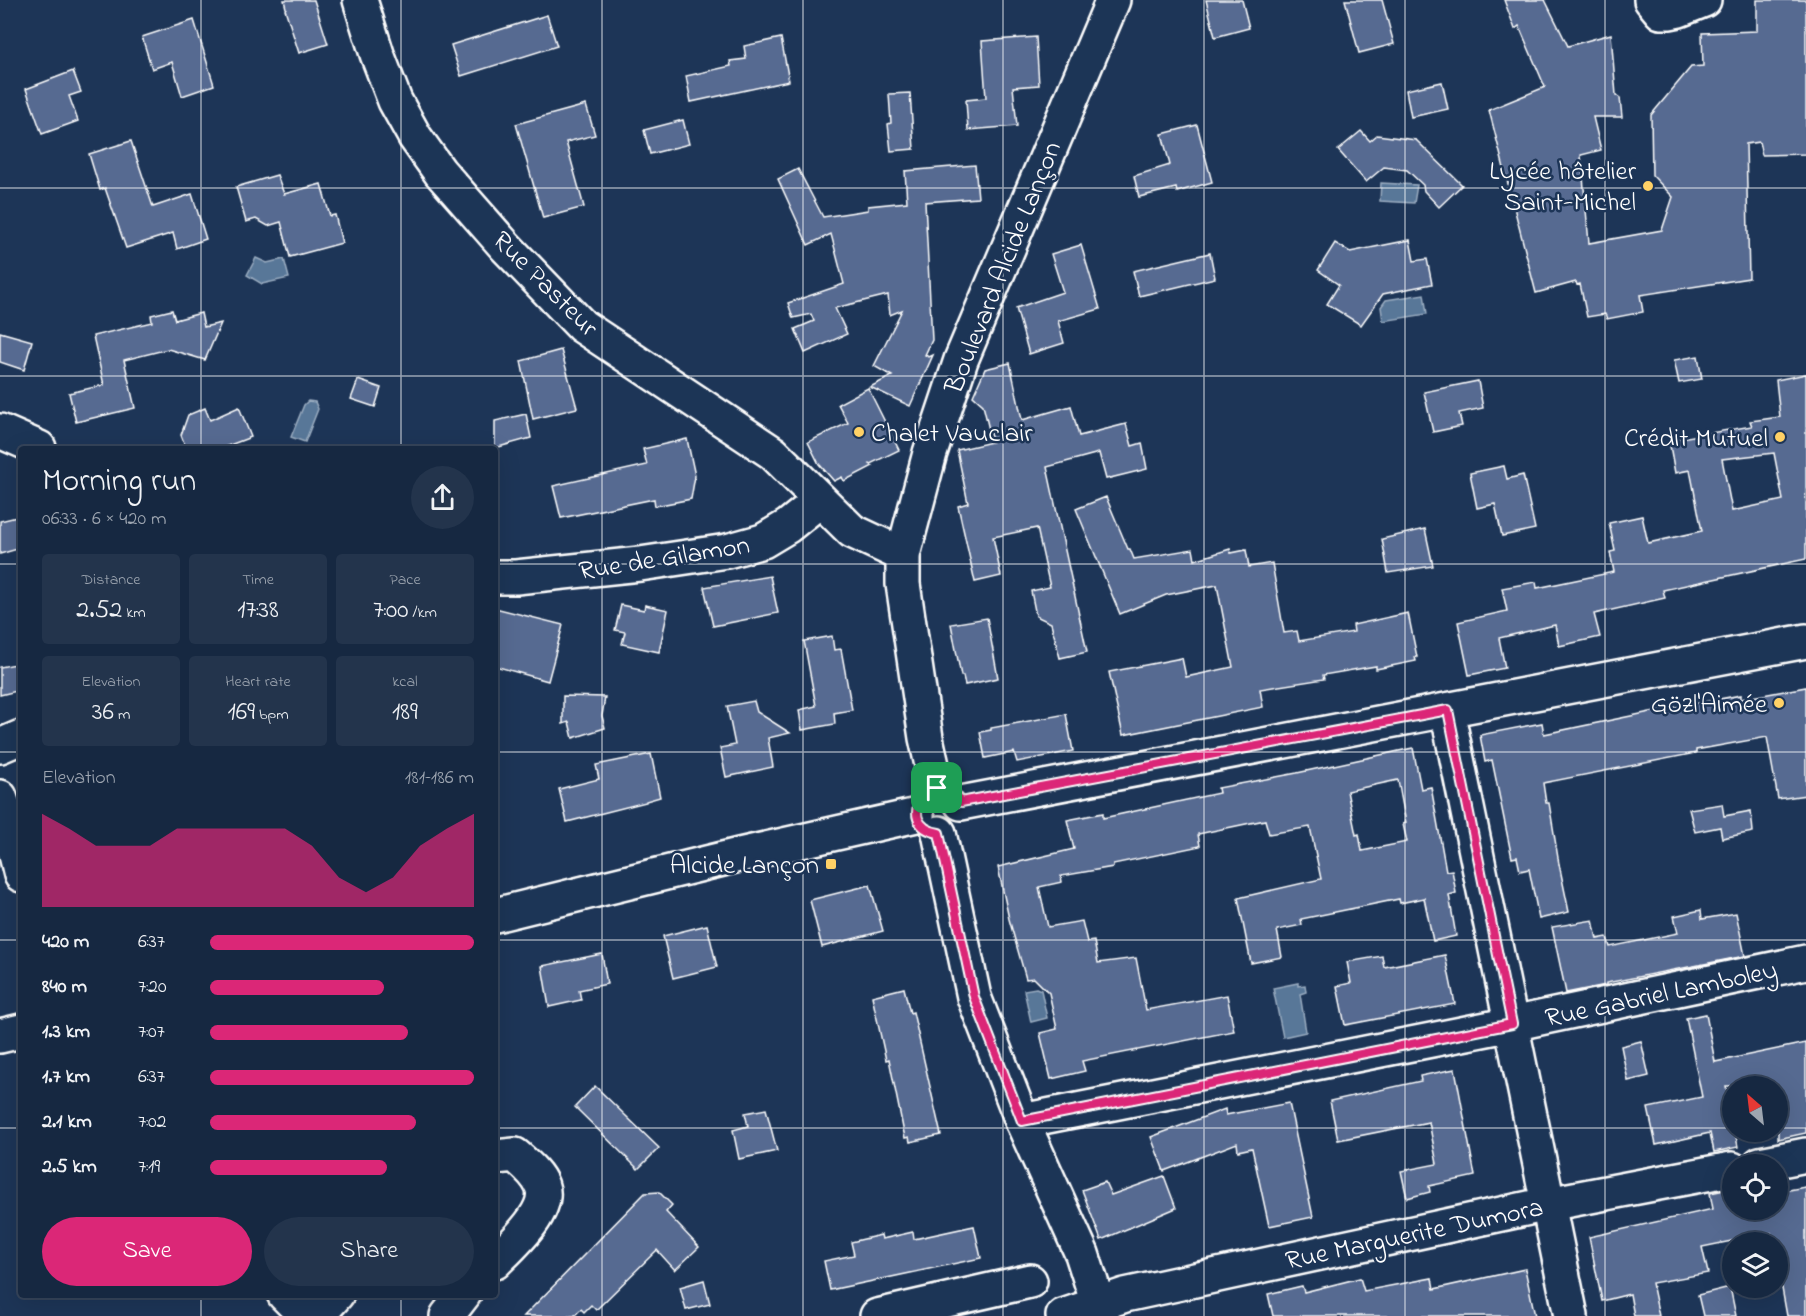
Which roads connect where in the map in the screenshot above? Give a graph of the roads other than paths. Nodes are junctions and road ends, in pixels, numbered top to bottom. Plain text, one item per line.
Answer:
1 (360, 0) edge
2 (1113, 0) edge
3 (1650, 0) edge
4 (1704, 0) edge
5 (0, 431) edge
6 (34, 446) edge
7 (819, 501) junction
8 (903, 555) junction
9 (498, 577) edge
10 (1806, 641) edge
11 (1448, 710) junction
12 (18, 738) edge
13 (0, 746) edge
14 (949, 795) junction
15 (2, 809) edge
16 (928, 824) junction
17 (18, 865) edge
18 (498, 914) edge
19 (1806, 962) edge
20 (1512, 1024) junction
21 (18, 1032) edge
22 (0, 1036) edge
23 (1022, 1121) junction
24 (1806, 1155) edge
25 (498, 1157) edge
26 (1788, 1159) edge
27 (1722, 1171) edge
28 (1548, 1203) junction
29 (498, 1259) edge
30 (1030, 1281) dead end
31 (288, 1298) edge
32 (333, 1298) edge
33 (461, 1298) edge
34 (1100, 1310) edge
35 (306, 1316) edge
36 (317, 1316) edge
37 (447, 1316) edge
38 (877, 1316) edge
39 (1063, 1316) edge
40 (1571, 1316) edge

1 - 7 street, Rue Pasteur
2 - 8 street, Boulevard Alcide Lançon
3 - 4 street
5 - 6 street
7 - 8 street, Rue Pasteur
7 - 9 street, Rue de Gilamon
8 - 14 street, Boulevard Alcide Lançon
10 - 11 street
11 - 14 street
11 - 20 street
12 - 13 street
14 - 16 street
15 - 17 street
16 - 18 street
16 - 23 street
19 - 20 street, Rue Gabriel Lamboley
20 - 23 street, Rue Gabriel Lamboley
20 - 28 street
21 - 22 street
23 - 34 street
24 - 26 street
25 - 29 street
27 - 28 street, Rue Marguerite Dumora
28 - 34 street, Rue Marguerite Dumora
28 - 40 street
30 - 38 street
31 - 35 street
32 - 36 street
33 - 37 street
34 - 39 street, Rue Marguerite Dumora

